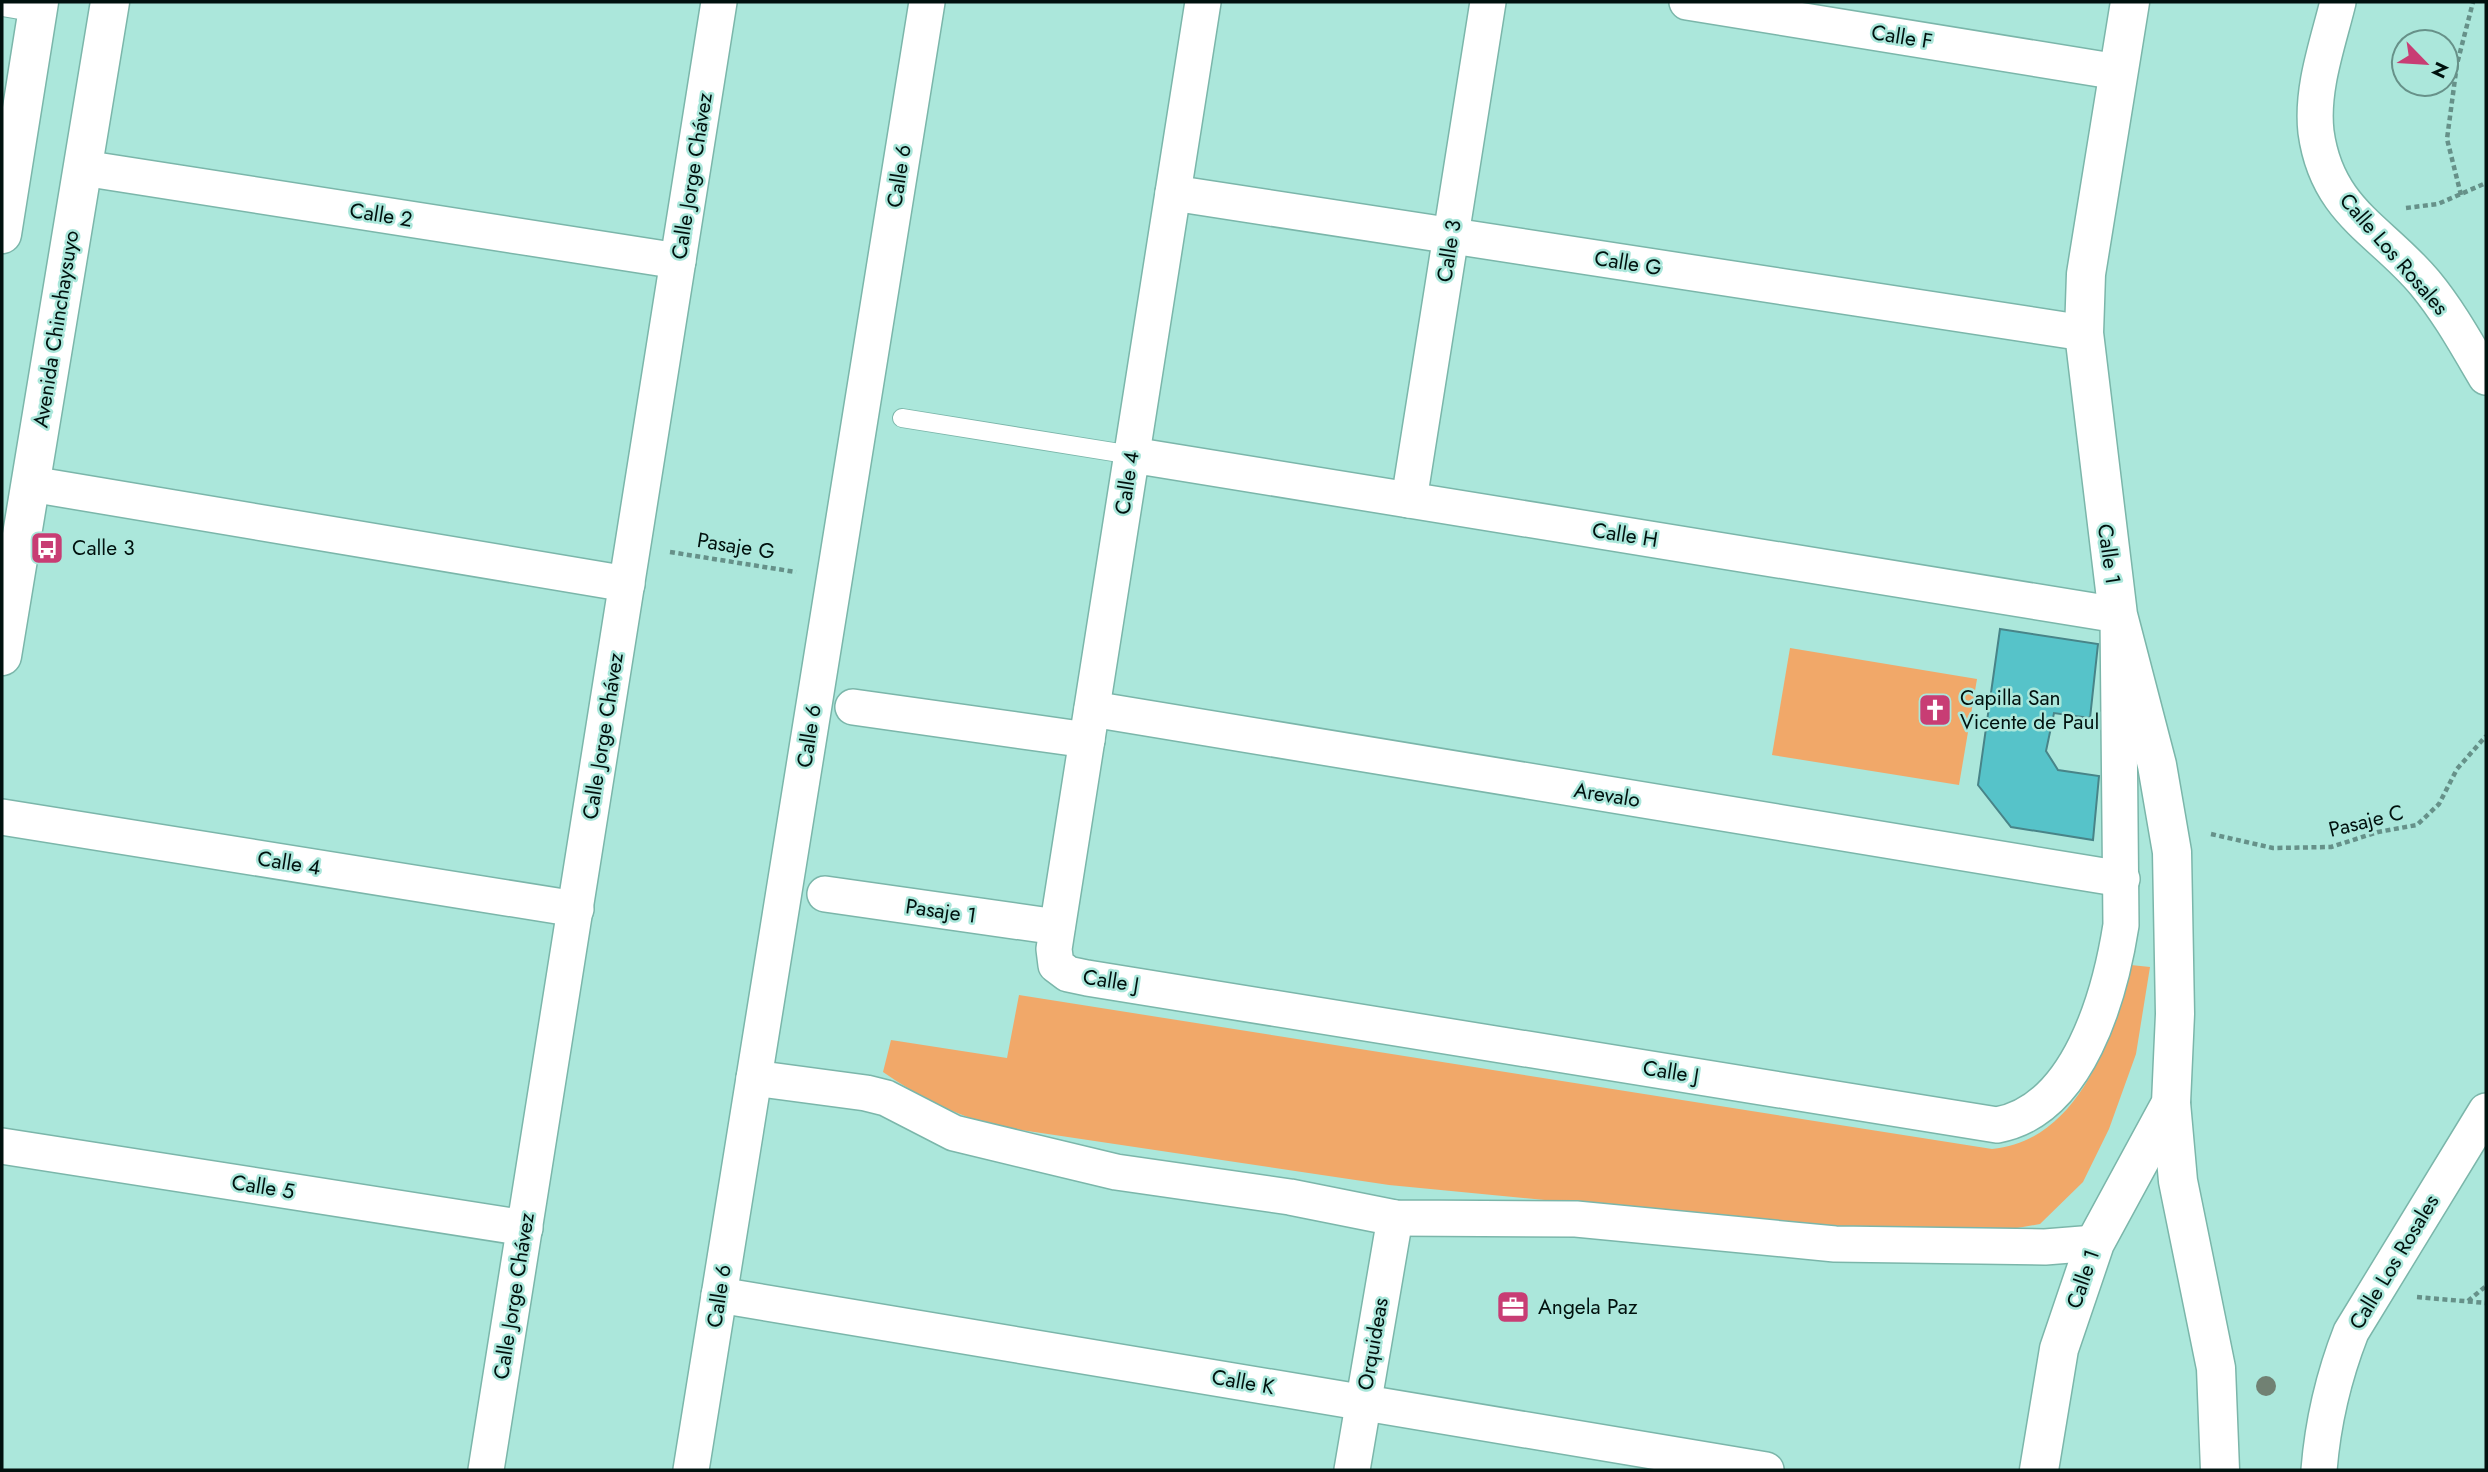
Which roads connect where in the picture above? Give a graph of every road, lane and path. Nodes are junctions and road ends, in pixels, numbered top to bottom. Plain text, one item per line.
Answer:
1 (110, 2) edge
2 (719, 2) edge
3 (927, 2) edge
4 (1203, 2) edge
5 (1488, 2) edge
6 (1687, 2) edge
7 (2130, 2) edge
8 (2338, 2) edge
9 (2473, 2) edge
10 (26, 7) edge
11 (2118, 72) junction
12 (83, 169) junction
13 (2486, 185) edge
14 (1173, 193) junction
15 (2461, 195) junction
16 (2345, 206) junction
17 (2, 234) edge
18 (1451, 235) junction
19 (678, 261) junction
20 (2084, 333) junction
21 (2486, 377) edge
22 (901, 418) dead end
23 (1132, 455) junction
24 (31, 484) junction
25 (1409, 500) junction
26 (633, 546) junction
27 (835, 578) junction
28 (627, 584) junction
29 (2118, 615) junction
30 (2, 656) edge
31 (853, 707) dead end
32 (1089, 725) junction
33 (2486, 736) edge
34 (2, 817) edge
35 (2169, 829) junction
36 (2122, 879) junction
37 (825, 894) dead end
38 (576, 909) junction
39 (1057, 927) junction
40 (1056, 965) joint
41 (754, 1078) junction
42 (2171, 1103) junction
43 (2486, 1111) edge
44 (2, 1146) edge
45 (1395, 1218) junction
46 (525, 1227) junction
47 (2095, 1243) junction
48 (2486, 1286) edge
49 (2374, 1294) junction
50 (719, 1295) junction
51 (2468, 1301) junction
52 (2486, 1303) edge
53 (1363, 1403) junction
54 (486, 1470) edge
55 (691, 1470) edge
56 (1352, 1470) edge
57 (1766, 1470) edge
58 (2039, 1470) edge
59 (2220, 1470) edge
60 (2319, 1470) edge

1 - 12 street, Avenida Chinchaysuyo
2 - 19 street, Calle Jorge Chávez
3 - 27 street, Calle 6
4 - 14 street, Calle 4
5 - 18 street, Calle 3
6 - 11 street, Calle F
7 - 11 street, Calle 1
8 - 16 street, Calle Los Rosales
9 - 15 path
10 - 17 street
11 - 20 street, Calle 1
12 - 19 street, Calle 2
12 - 24 street, Avenida Chinchaysuyo
13 - 15 path
14 - 18 street, Calle G
14 - 23 street, Calle 4
15 - 16 path
16 - 21 street, Calle Los Rosales
18 - 20 street, Calle G
18 - 25 street, Calle 3
19 - 26 street, Calle Jorge Chávez
20 - 29 street, Calle 1
22 - 23 lane
23 - 25 street, Calle H
23 - 32 street, Calle 4
24 - 28 street
24 - 30 street, Avenida Chinchaysuyo
25 - 29 street, Calle H
26 - 27 path, Pasaje G
26 - 28 street, Calle Jorge Chávez
27 - 41 street, Calle 6
28 - 38 street, Calle Jorge Chávez
29 - 35 street, Calle 1
29 - 36 street, Calle J
31 - 32 street, Arevalo
32 - 36 street, Arevalo
32 - 39 street, Calle 4
33 - 35 path, Pasaje C
34 - 38 street, Calle 4
35 - 42 street, Calle 1
36 - 40 street, Calle J
37 - 39 street, Pasaje 1
38 - 46 street, Calle Jorge Chávez
39 - 40 street, Calle 4
41 - 45 street
41 - 50 street, Calle 6
42 - 47 street, Calle 1
42 - 59 street, Calle 1
43 - 49 street, Calle Los Rosales
44 - 46 street, Calle 5
45 - 47 street
45 - 53 street, Orquideas
46 - 54 street, Calle Jorge Chávez
47 - 58 street, Calle 1
48 - 51 path
49 - 51 path
49 - 60 street, Calle Los Rosales
50 - 53 street, Calle K
50 - 55 street, Calle 6
51 - 52 path
53 - 56 street, Orquideas
53 - 57 street, Calle K

